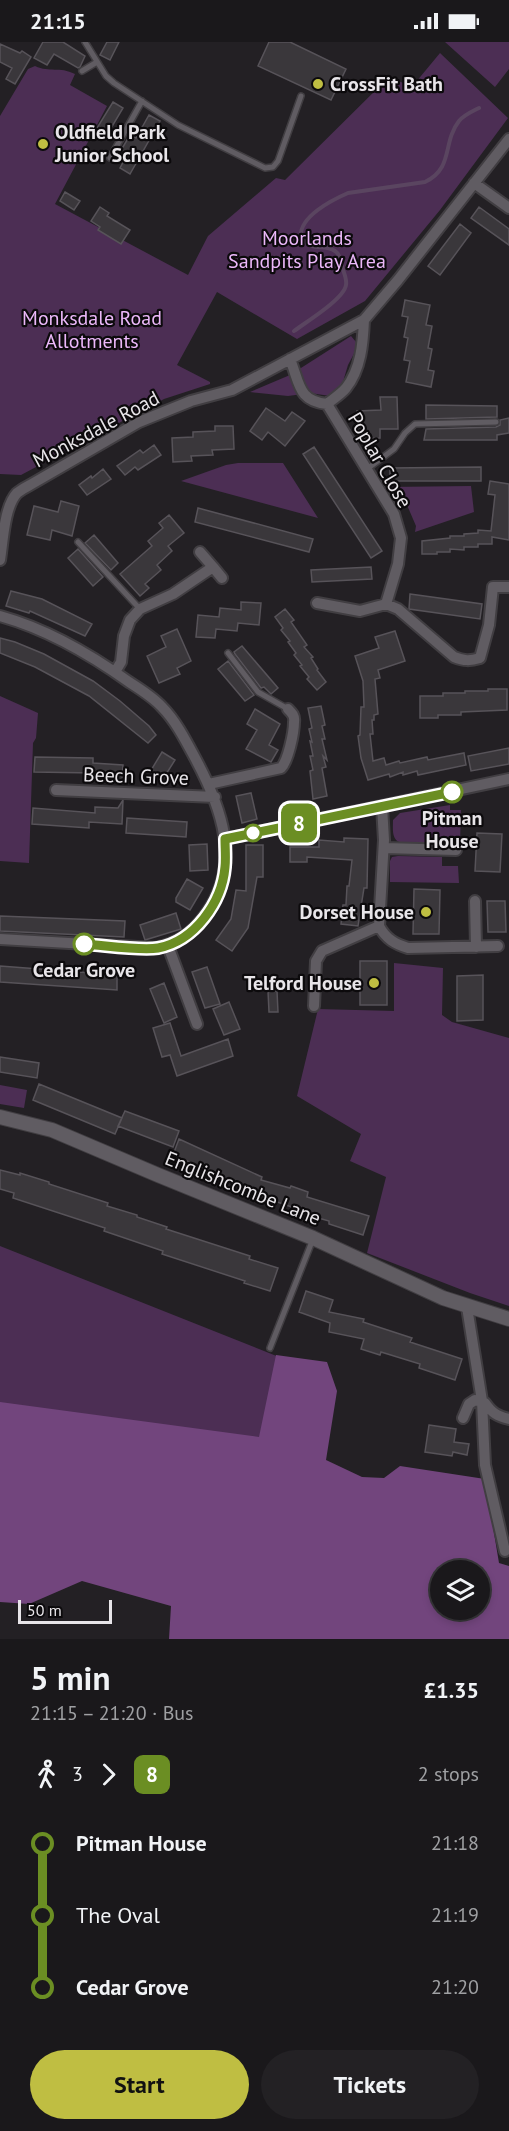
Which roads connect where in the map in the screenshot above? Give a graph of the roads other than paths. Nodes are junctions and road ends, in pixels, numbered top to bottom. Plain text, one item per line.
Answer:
1 (85, 42) edge
2 (97, 63) junction
3 (82, 72) dead end
4 (301, 96) dead end
5 (142, 101) junction
6 (509, 139) edge
7 (110, 158) dead end
8 (474, 183) junction
9 (509, 208) edge
10 (364, 320) junction
11 (290, 359) junction
12 (327, 404) junction
13 (496, 422) dead end
14 (367, 469) junction
15 (2, 536) edge
16 (78, 542) dead end
17 (200, 552) dead end
18 (0, 560) edge
19 (213, 567) junction
20 (222, 578) dead end
21 (509, 587) edge
22 (317, 603) dead end
23 (386, 604) junction
24 (140, 609) junction
25 (0, 616) edge
26 (228, 653) dead end
27 (116, 672) junction
28 (288, 710) joint
29 (509, 779) edge
30 (209, 784) junction
31 (56, 790) dead end
32 (215, 797) junction
33 (382, 806) junction
34 (225, 839) junction
35 (384, 848) junction
36 (456, 850) dead end
37 (475, 901) dead end
38 (379, 926) junction
39 (0, 939) edge
40 (168, 945) junction
41 (498, 945) dead end
42 (476, 946) junction
43 (314, 1006) dead end
44 (197, 1023) dead end
45 (0, 1117) edge
46 (314, 1238) junction
47 (467, 1307) junction
48 (509, 1319) edge
49 (270, 1348) dead end
50 (482, 1401) junction
51 (464, 1418) dead end
52 (509, 1419) edge
53 (505, 1551) dead end

1 - 2 lane
2 - 3 lane
2 - 5 lane
4 - 5 lane
5 - 7 lane
6 - 8 street, Monksdale Road
8 - 9 street
8 - 10 street, Monksdale Road
10 - 11 street, Monksdale Road
10 - 12 street
11 - 12 street
11 - 15 street, Monksdale Road
12 - 14 street, Poplar Close
13 - 14 lane
14 - 23 street, Poplar Close
15 - 18 street, Monksdale Road
16 - 24 lane
17 - 19 street
19 - 20 street
19 - 24 street
21 - 23 street
22 - 23 street
24 - 27 street
25 - 27 street
26 - 28 lane
27 - 30 street
28 - 30 street
29 - 33 street
30 - 32 street
31 - 32 street, Beech Grove
32 - 34 street
33 - 34 street
33 - 35 street
34 - 40 street
35 - 36 street
35 - 38 street
37 - 42 street
38 - 42 street
38 - 43 street
39 - 40 street
40 - 44 street
41 - 42 street
45 - 46 street, Englishcombe Lane
46 - 47 street, Englishcombe Lane
46 - 49 lane
47 - 48 street, Englishcombe Lane
47 - 50 street
50 - 51 street
50 - 52 street
50 - 53 street

